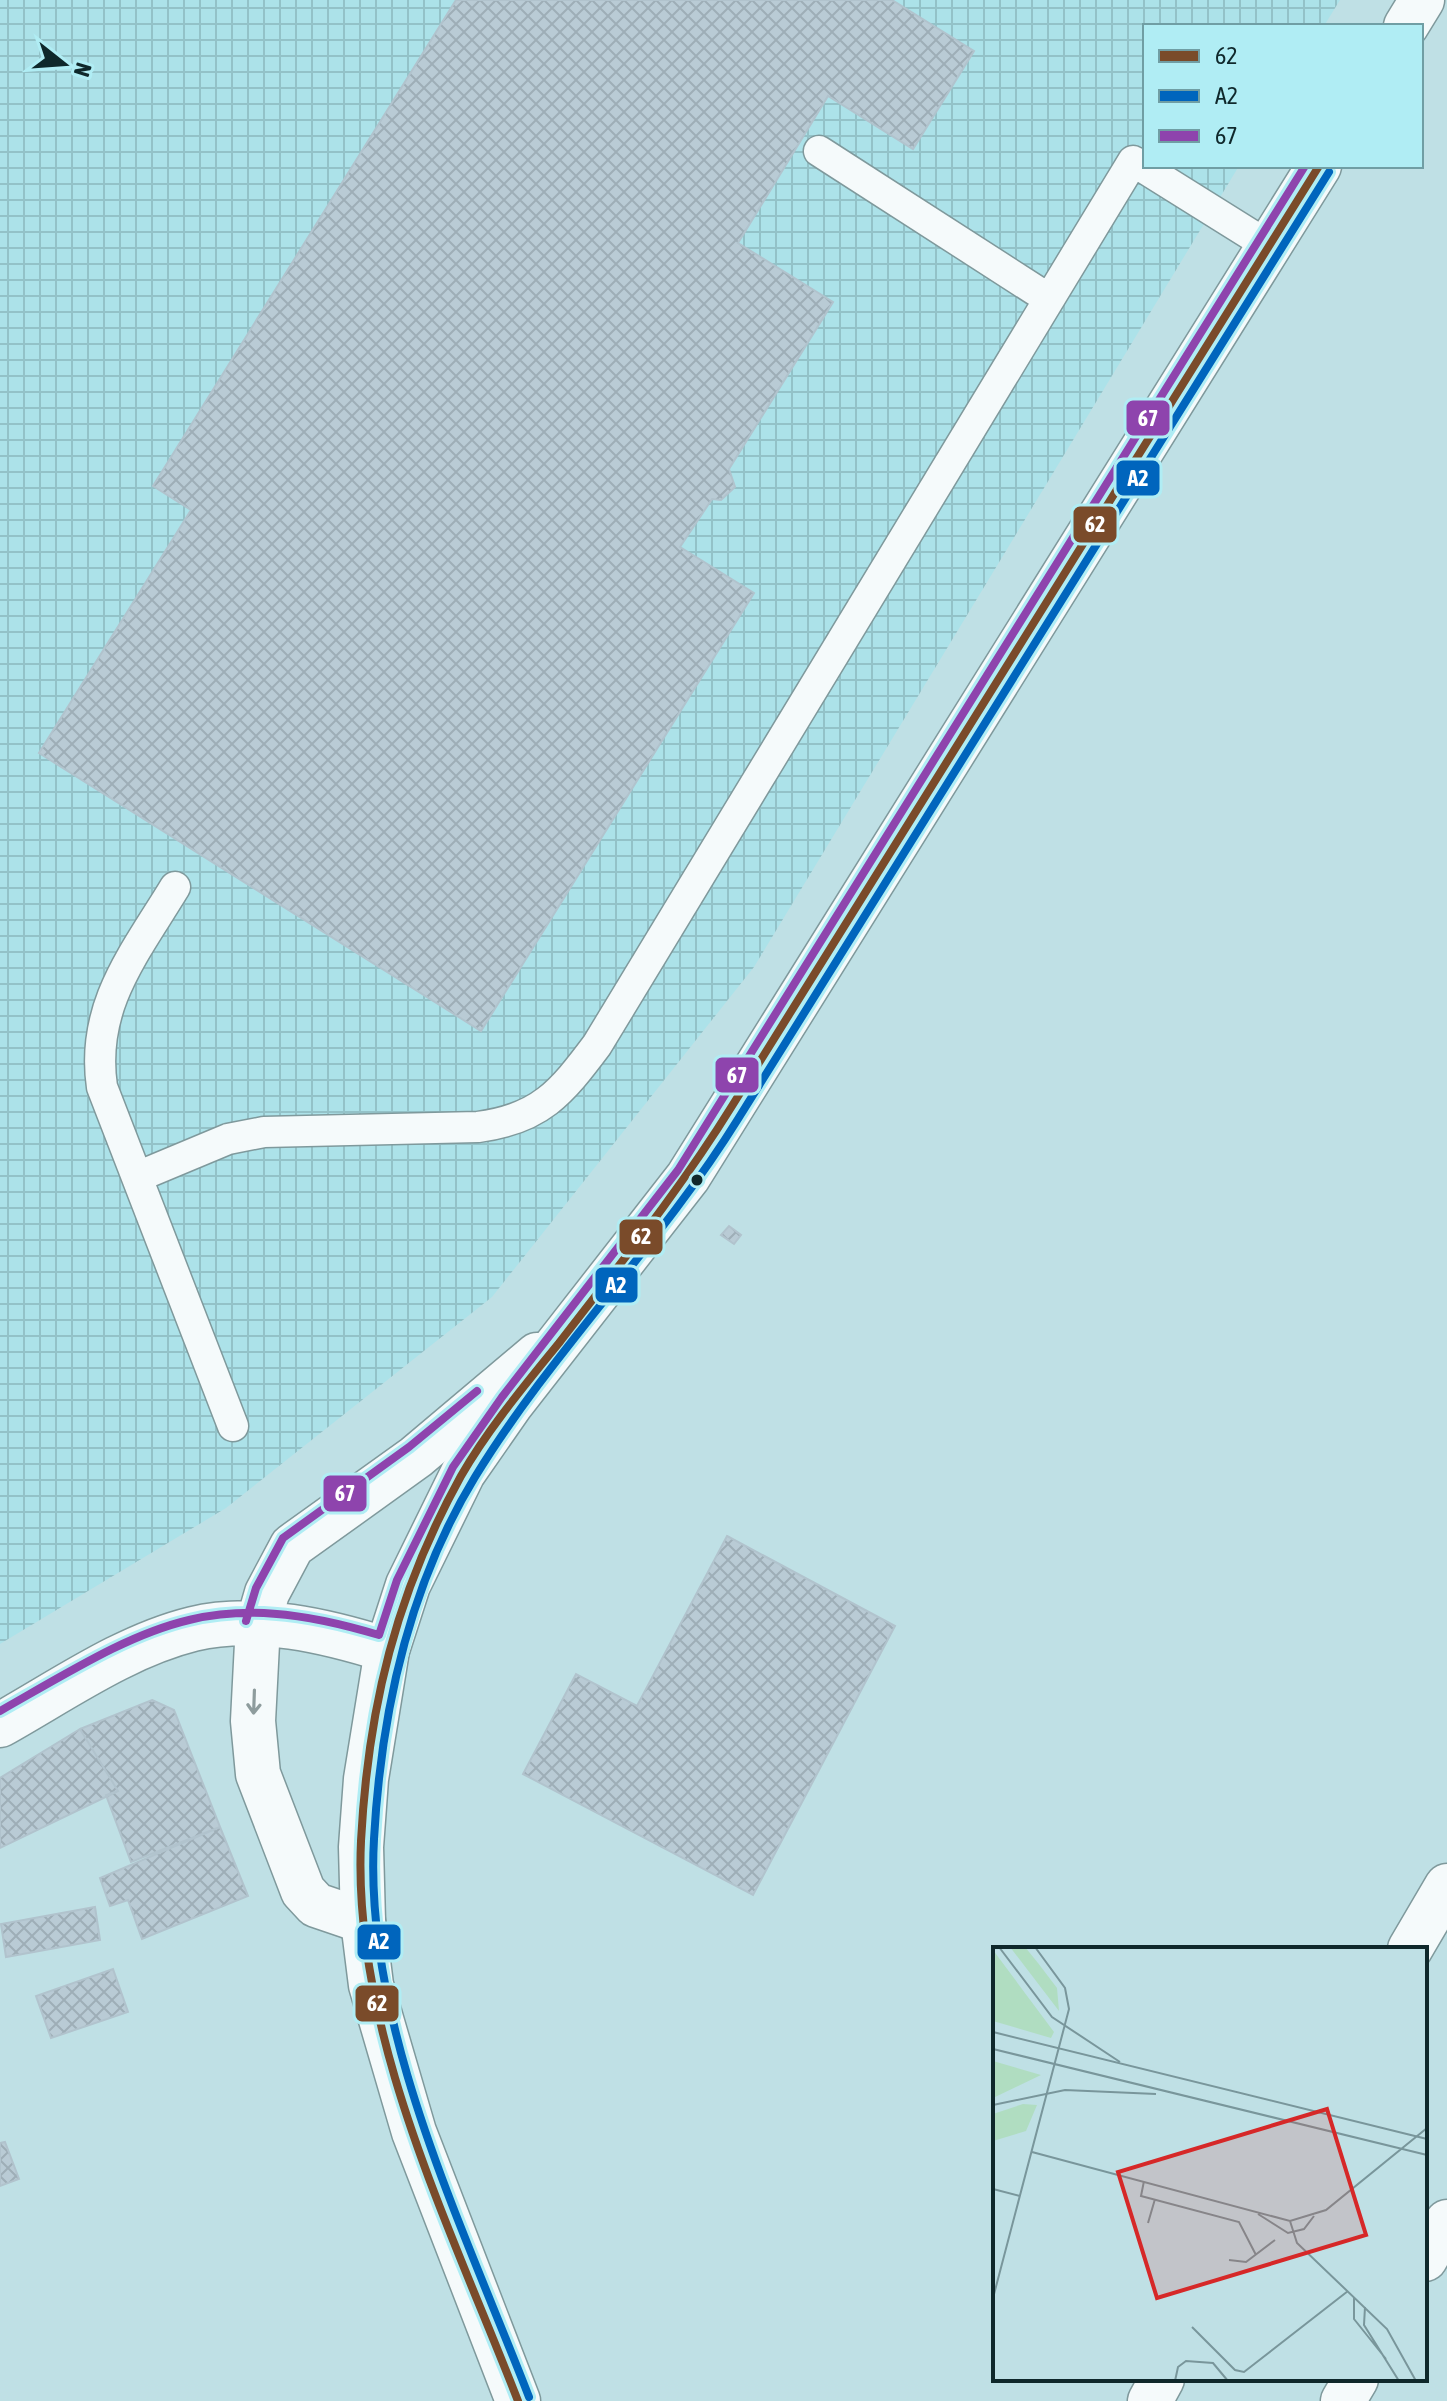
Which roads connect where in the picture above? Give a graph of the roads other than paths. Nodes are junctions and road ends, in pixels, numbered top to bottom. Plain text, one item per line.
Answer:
1 (1422, 0) edge
2 (1407, 24) edge
3 (819, 151) dead end
4 (1143, 167) edge
5 (1144, 168) edge
6 (1318, 168) edge
7 (1269, 246) junction
8 (1049, 299) junction
9 (175, 887) dead end
10 (137, 1177) junction
11 (576, 1323) junction
12 (233, 1426) dead end
13 (258, 1624) junction
14 (387, 1650) junction
15 (0, 1725) edge
16 (1447, 1886) edge
17 (363, 1921) junction
18 (1411, 1947) edge
19 (1447, 2222) edge
20 (1427, 2256) edge
21 (1161, 2381) edge
22 (1355, 2381) edge
23 (518, 2401) edge
24 (1150, 2401) edge
25 (1343, 2401) edge

1 - 2 main road
3 - 8 lane
4 - 8 lane
5 - 7 lane
6 - 7 main road
7 - 11 main road
8 - 10 lane
9 - 10 lane
10 - 12 lane
11 - 13 main road
11 - 14 main road
13 - 14 main road
13 - 15 main road
13 -> 17 main road
14 - 17 main road
16 - 18 main road
17 - 23 main road
19 - 20 main road
21 - 24 main road
22 - 25 main road

